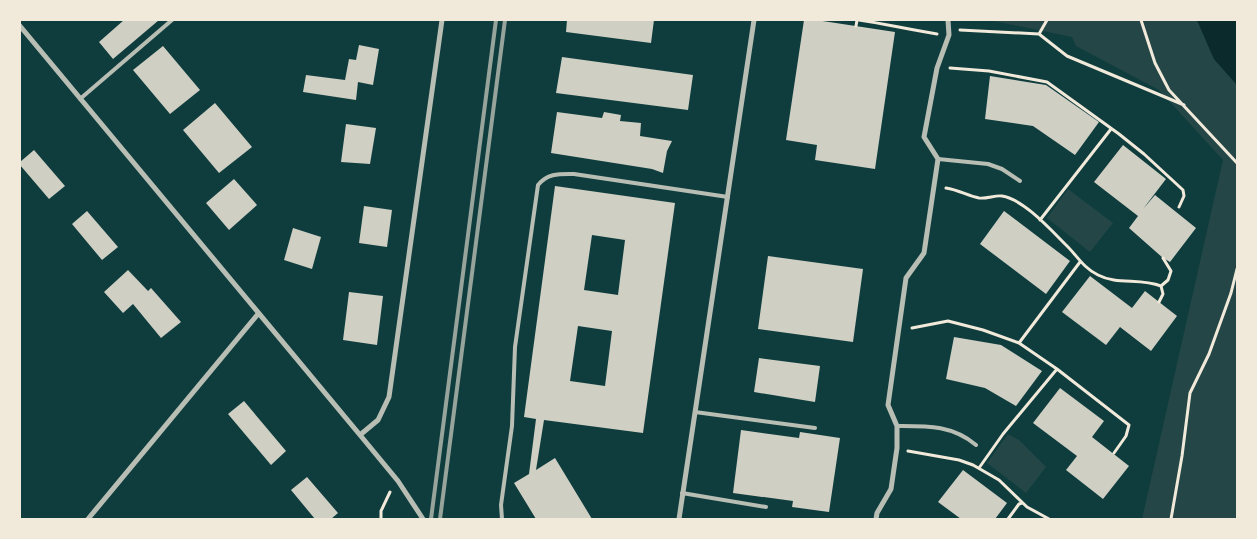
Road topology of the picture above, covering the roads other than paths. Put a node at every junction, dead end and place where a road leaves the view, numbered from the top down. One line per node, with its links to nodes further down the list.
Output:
1 (172, 20): 6 (lane)
2 (442, 20): 14 (street)
3 (754, 20): 9 (street)
4 (948, 20): 7 (street)
5 (20, 26): 6 (street)
6 (80, 99): 10 (street)
7 (938, 159): 8 (lane); 12 (street)
8 (1020, 181)
9 (728, 197): 11 (street); 20 (lane)
10 (258, 314): 14 (street); 18 (street)
11 (695, 412): 13 (lane); 16 (street)
12 (898, 426): 15 (lane); 22 (street)
13 (815, 428)
14 (360, 435): 19 (street)
15 (976, 445)
16 (682, 493): 17 (lane); 21 (street)
17 (766, 507)
18 (88, 519)
19 (423, 519)
20 (502, 519)
21 (679, 519)
22 (876, 519)

